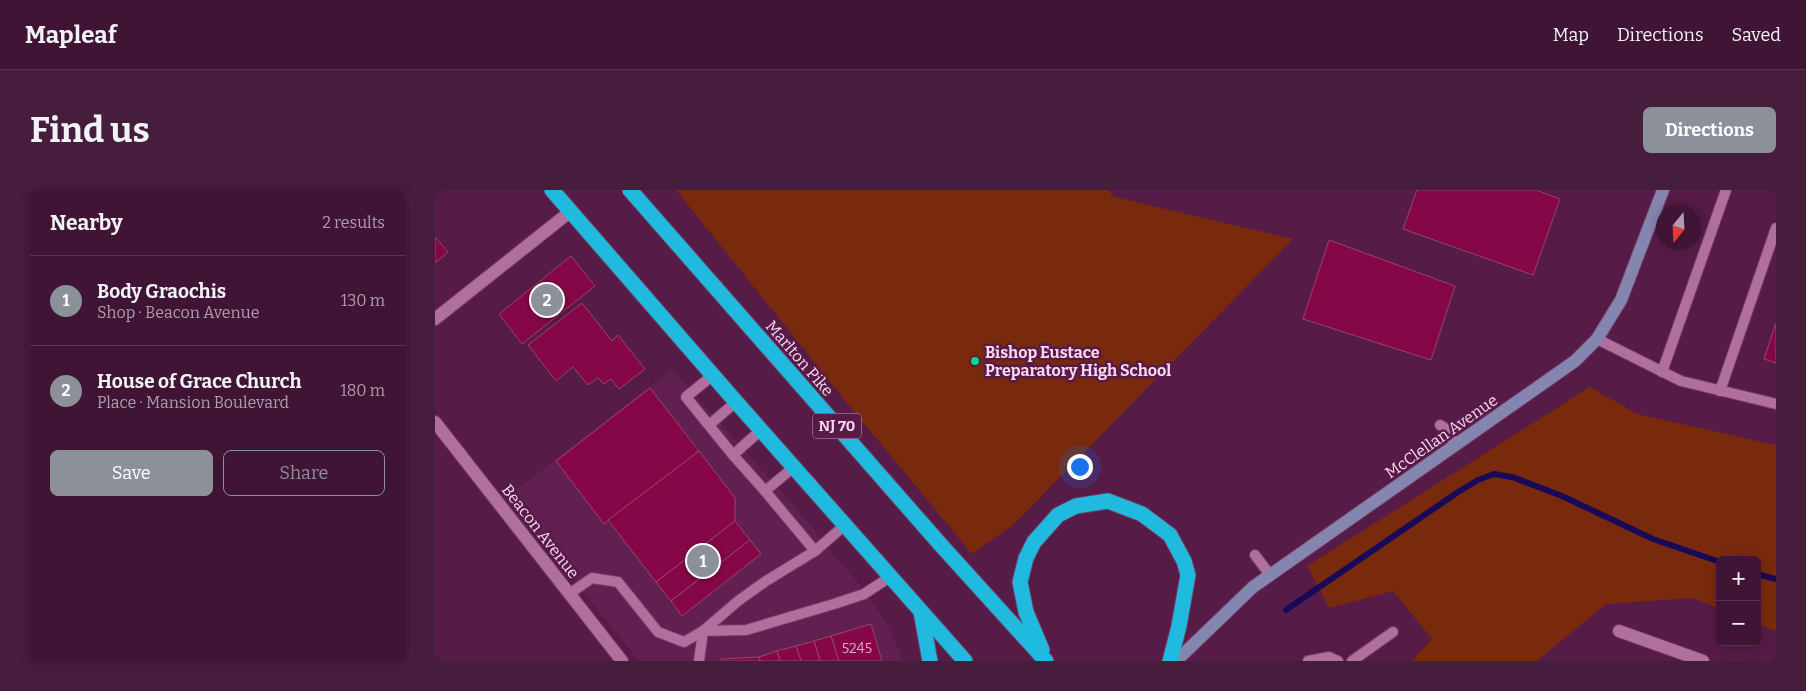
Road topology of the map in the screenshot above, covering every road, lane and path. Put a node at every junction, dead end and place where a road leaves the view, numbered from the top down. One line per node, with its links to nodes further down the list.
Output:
1 (552, 190): 5 (highway)
2 (629, 190): 36 (highway, Marlton Pike / NJ 70)
3 (1663, 190): 8 (street, McClellan Avenue)
4 (1726, 190): 9 (lane)
5 (571, 211): 7 (street); 10 (highway)
6 (1776, 228): 11 (lane)
7 (435, 319)
8 (1597, 339): 9 (lane); 18 (street, McClellan Avenue)
9 (1663, 372): 11 (lane)
10 (713, 375): 12 (highway); 15 (lane)
11 (1719, 391): 13 (lane)
12 (736, 402): 15 (lane); 17 (highway)
13 (1776, 404)
14 (435, 422): 27 (street, Beacon Avenue)
15 (709, 425): 19 (lane)
16 (1440, 425): 18 (lane)
17 (761, 430): 19 (lane); 20 (highway)
18 (1456, 445): 25 (street, McClellan Avenue)
19 (733, 455): 21 (lane)
20 (794, 467): 21 (lane); 22 (highway)
21 (765, 492): 23 (lane)
22 (845, 525): 23 (lane); 26 (highway)
23 (815, 551): 29 (lane)
24 (1255, 556): 25 (lane)
25 (1270, 575): 38 (street, McClellan Avenue)
26 (890, 577): 28 (highway); 29 (lane)
27 (569, 594): 29 (lane); 32 (street, Beacon Avenue)
28 (921, 612): 34 (highway); 35 (highway)
29 (703, 631): 33 (lane)
30 (1619, 631): 42 (street)
31 (1393, 632): 41 (lane)
32 (621, 661)
33 (699, 661)
34 (929, 661)
35 (965, 661)
36 (1046, 661): 37 (highway)
37 (1169, 661)
38 (1176, 661)
39 (1308, 661): 40 (lane)
40 (1338, 661)
41 (1353, 661)
42 (1703, 661)

